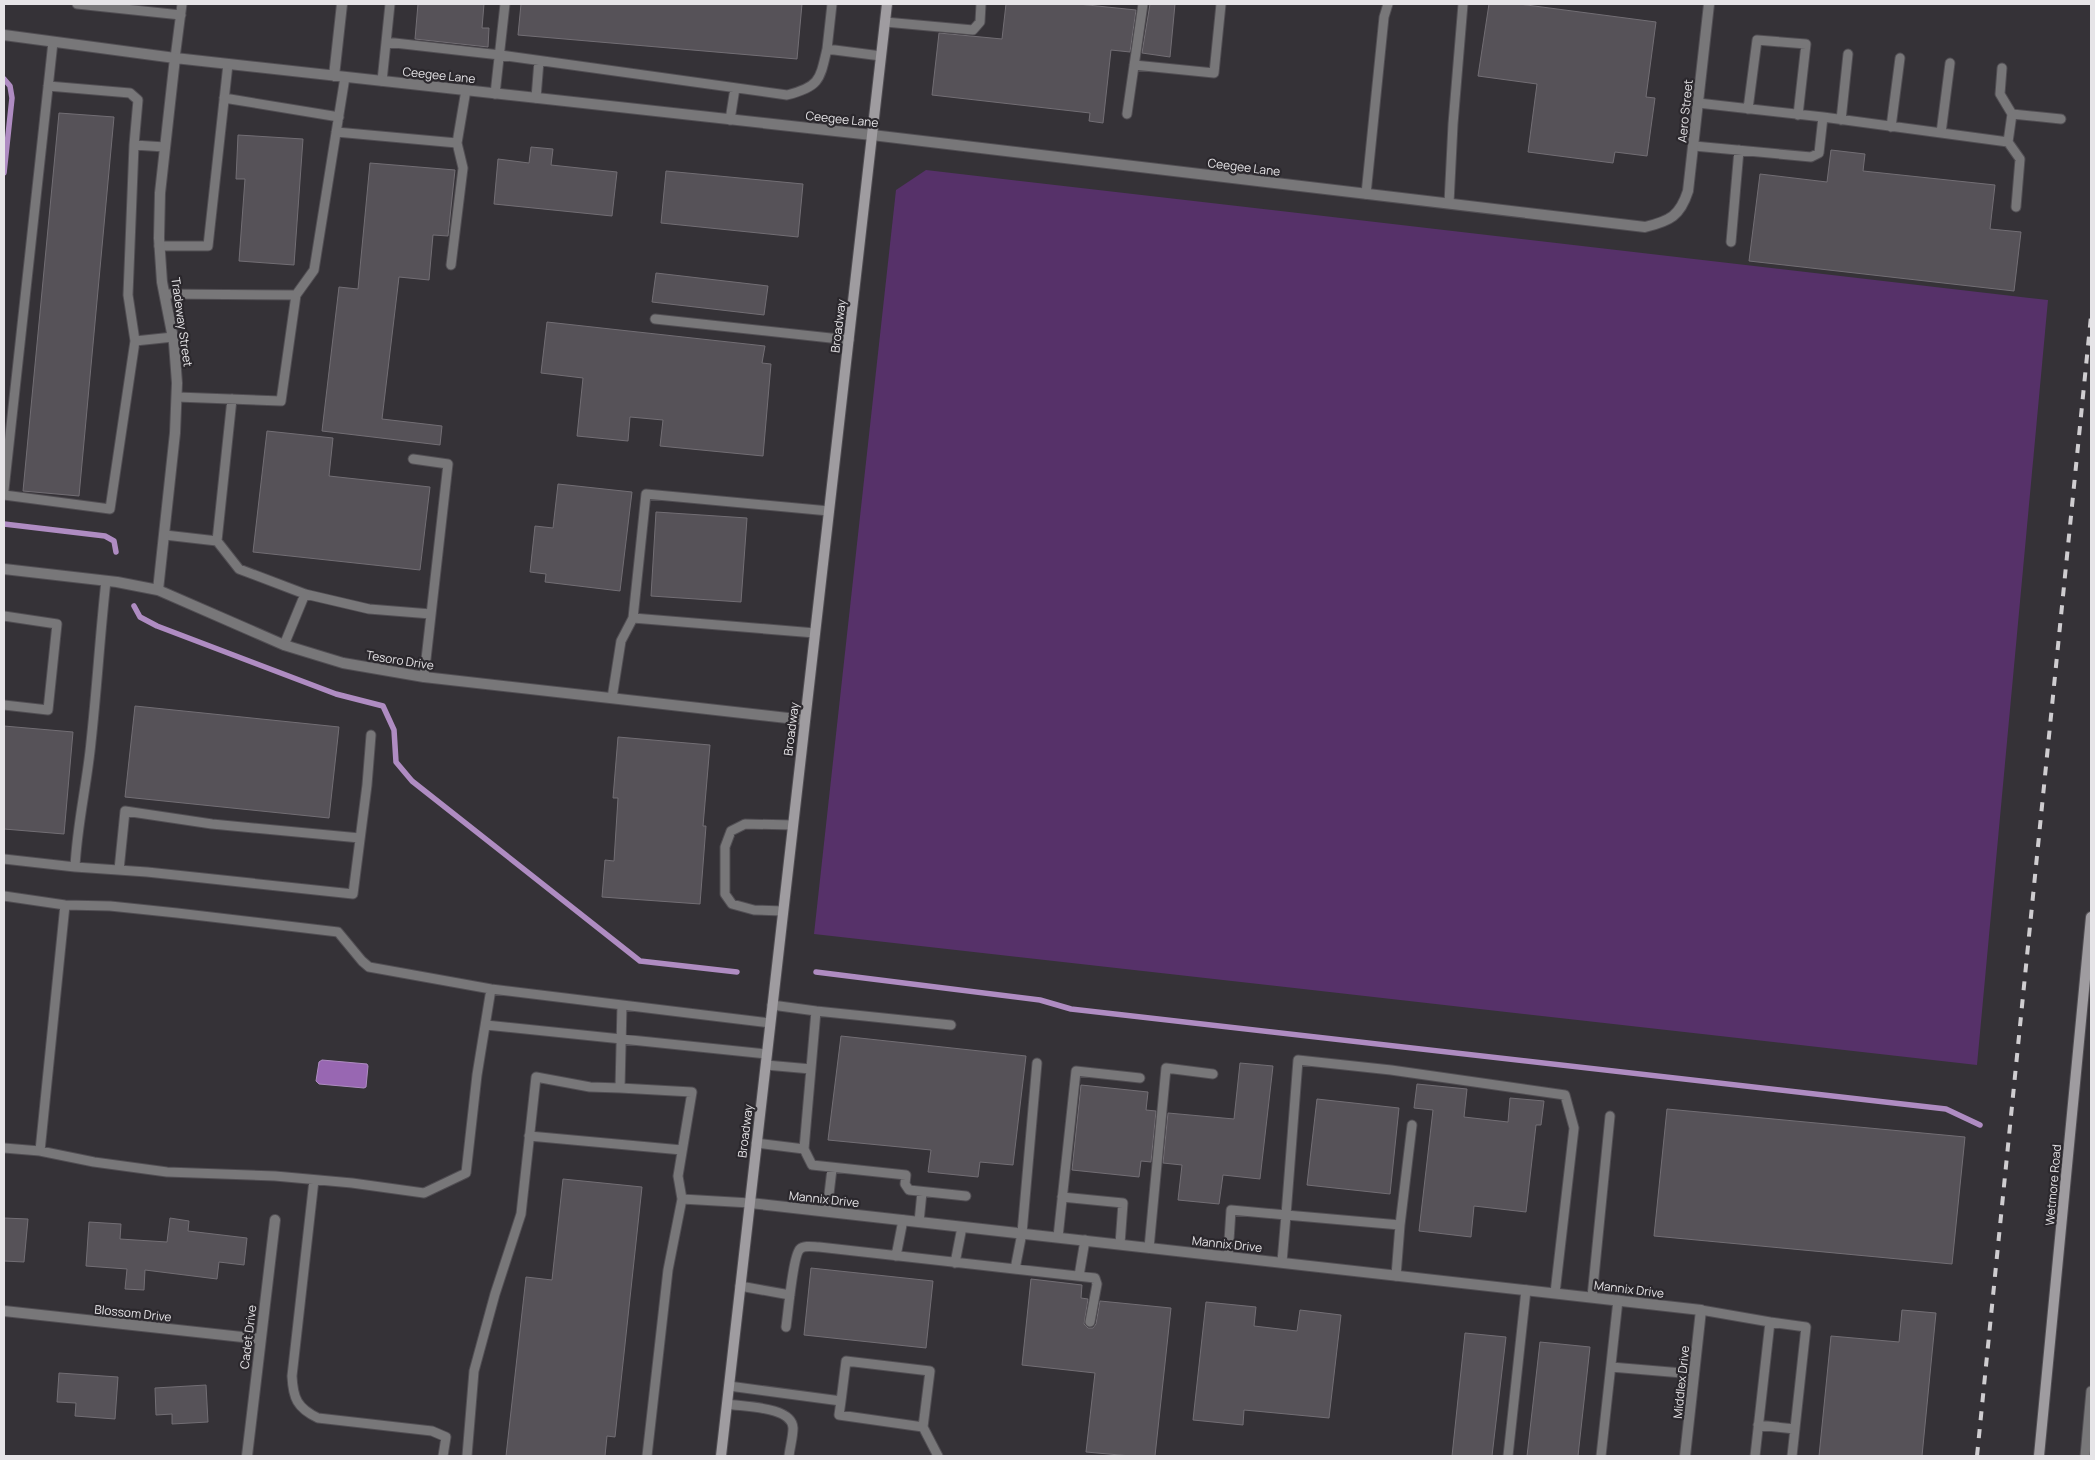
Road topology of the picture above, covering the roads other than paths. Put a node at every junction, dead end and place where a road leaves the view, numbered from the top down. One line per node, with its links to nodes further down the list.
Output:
1 (77, 4): 14 (lane)
2 (182, 4): 14 (lane)
3 (342, 4): 30 (street)
4 (390, 4): 18 (lane)
5 (505, 4): 21 (lane)
6 (832, 4): 19 (lane)
7 (887, 4): 15 (main road, Broadway)
8 (981, 4): 15 (lane)
9 (1143, 4): 28 (lane)
10 (1221, 4): 28 (lane)
11 (1388, 4): 59 (lane)
12 (1463, 4): 60 (lane)
13 (1709, 4): 39 (street, Aero Street)
14 (181, 15): 23 (lane)
15 (885, 22): 22 (main road, Broadway)
16 (4, 35): 17 (street, Ceegee Lane)
17 (53, 42): 23 (street, Ceegee Lane); 33 (lane)
18 (386, 42): 21 (lane); 32 (lane)
19 (827, 49): 22 (lane); 34 (lane)
20 (1848, 54): 48 (lane)
21 (500, 55): 25 (lane); 36 (lane)
22 (881, 56): 52 (main road, Broadway)
23 (175, 58): 27 (street, Ceegee Lane); 57 (street, Tradeway Street)
24 (1900, 58): 49 (lane)
25 (539, 61): 34 (lane); 38 (lane)
26 (1950, 63): 51 (lane)
27 (228, 64): 30 (street, Ceegee Lane); 37 (lane)
28 (1134, 64): 41 (lane)
29 (2002, 68): 42 (lane)
30 (334, 76): 31 (street, Ceegee Lane)
31 (345, 77): 32 (street, Ceegee Lane); 44 (lane)
32 (382, 81): 35 (street, Ceegee Lane)
33 (48, 86): 55 (lane); 75 (lane)
34 (735, 88): 47 (lane)
35 (466, 90): 36 (street, Ceegee Lane); 54 (lane)
36 (495, 94): 38 (street, Ceegee Lane)
37 (224, 98): 44 (lane); 64 (lane)
38 (536, 98): 47 (street, Ceegee Lane)
39 (1698, 104): 40 (lane); 56 (street, Aero Street)
40 (1748, 109): 43 (lane); 43 (lane)
41 (1127, 114)
42 (2012, 114): 46 (lane); 53 (lane)
43 (1798, 115): 45 (lane)
44 (338, 117): 50 (lane)
45 (1823, 117): 48 (lane); 58 (lane)
46 (2061, 119)
47 (730, 120): 52 (street, Ceegee Lane)
48 (1841, 120): 49 (lane)
49 (1891, 127): 51 (lane)
50 (336, 132): 54 (lane); 67 (lane)
51 (1941, 133): 53 (lane)
52 (872, 135): 59 (street, Ceegee Lane); 70 (main road, Broadway)
53 (2008, 142): 61 (lane)
54 (457, 143): 65 (lane)
55 (134, 144): 57 (lane); 71 (lane)
56 (1694, 146): 58 (lane); 62 (street, Aero Street)
57 (165, 147): 64 (street, Tradeway Street)
58 (1739, 150): 63 (lane)
59 (1366, 194): 60 (street, Ceegee Lane)
60 (1449, 203): 62 (street, Ceegee Lane)
61 (2016, 207)
62 (1674, 216)
63 (1731, 242)
64 (159, 246): 66 (street, Tradeway Street)
65 (451, 265)
66 (165, 294): 67 (lane); 69 (street, Tradeway Street)
67 (296, 295): 73 (lane)
68 (655, 318): 70 (lane)
69 (173, 337): 71 (lane); 72 (street, Tradeway Street)
70 (848, 340): 77 (main road, Broadway)
71 (135, 341): 76 (lane)
72 (177, 396): 73 (lane); 78 (street, Tradeway Street)
73 (232, 399): 79 (lane)
74 (413, 459): 84 (lane)
75 (4, 490)
76 (4, 495)
77 (829, 511): 86 (lane); 87 (main road, Broadway)
78 (165, 535): 79 (lane); 82 (street, Tradeway Street)
79 (217, 541): 83 (lane)
80 (4, 570): 81 (street, Tesoro Drive)
81 (106, 581): 82 (street, Tesoro Drive); 97 (lane)
82 (158, 590): 88 (street, Tesoro Drive)
83 (305, 594): 84 (lane); 88 (lane)
84 (431, 614): 89 (lane)
85 (4, 616): 91 (lane)
86 (633, 618): 87 (lane); 90 (lane)
87 (815, 633): 92 (main road, Broadway)
88 (284, 645): 89 (street, Tesoro Drive)
89 (424, 677): 90 (street, Tesoro Drive)
90 (612, 698): 92 (street, Tesoro Drive)
91 (4, 704)
92 (805, 720): 94 (main road, Broadway)
93 (371, 735): 95 (lane)
94 (793, 825): 101 (main road, Broadway); 101 (lane)
95 (360, 838): 98 (lane); 98 (lane)
96 (4, 859): 97 (lane)
97 (75, 867): 98 (lane)
98 (119, 870)
99 (4, 896): 100 (lane)
100 (64, 905): 103 (lane); 125 (lane)
101 (783, 911): 105 (main road, Broadway)
102 (2091, 917): 185 (main road, Wetmore Road)
103 (491, 989): 104 (lane); 108 (lane)
104 (622, 1005): 107 (lane); 110 (lane)
105 (772, 1005): 106 (lane); 107 (main road, Broadway)
106 (816, 1010): 109 (lane); 114 (lane)
107 (770, 1023): 111 (main road, Broadway)
108 (486, 1025): 110 (lane); 127 (lane)
109 (951, 1025)
110 (621, 1039): 111 (lane); 117 (lane)
111 (767, 1054): 112 (main road, Broadway)
112 (766, 1064): 114 (lane); 121 (main road, Broadway)
113 (1036, 1064): 140 (lane)
114 (810, 1069): 123 (lane)
115 (1213, 1074): 144 (lane)
116 (1140, 1078): 130 (lane)
117 (620, 1088): 120 (lane); 124 (lane)
118 (1610, 1116): 156 (lane)
119 (1412, 1125): 138 (lane)
120 (529, 1136): 124 (lane); 175 (lane)
121 (756, 1143): 123 (lane); 132 (main road, Broadway)
122 (4, 1148): 125 (lane)
123 (804, 1149): 126 (lane)
124 (682, 1150): 131 (lane)
125 (40, 1151): 127 (lane)
126 (832, 1168): 128 (lane); 133 (lane)
127 (314, 1180): 174 (lane)
128 (922, 1192): 129 (lane); 137 (lane)
129 (966, 1196)
130 (1062, 1197): 141 (lane); 143 (lane)
131 (682, 1199): 132 (lane); 176 (lane)
132 (750, 1203): 133 (street, Mannix Drive); 152 (main road, Broadway)
133 (827, 1212): 136 (street, Mannix Drive)
134 (1286, 1215): 138 (lane); 146 (lane); 148 (lane); 154 (lane)
135 (275, 1220): 163 (street, Cadet Drive)
136 (903, 1220): 137 (street, Mannix Drive); 145 (lane)
137 (919, 1222): 139 (street, Mannix Drive)
138 (1400, 1225): 151 (lane)
139 (962, 1227): 140 (street, Mannix Drive); 147 (lane)
140 (1022, 1234): 141 (street, Mannix Drive); 149 (lane)
141 (1058, 1238): 142 (street, Mannix Drive)
142 (1085, 1240): 143 (street, Mannix Drive); 150 (lane)
143 (1120, 1244): 144 (street, Mannix Drive)
144 (1148, 1248): 146 (street, Mannix Drive)
145 (896, 1256): 147 (lane); 155 (lane)
146 (1228, 1256): 148 (street, Mannix Drive)
147 (955, 1262): 149 (lane)
148 (1282, 1262): 151 (street, Mannix Drive)
149 (1015, 1269): 150 (lane)
150 (1079, 1276): 160 (lane)
151 (1396, 1276): 153 (street, Mannix Drive)
152 (740, 1286): 155 (lane); 166 (main road, Broadway)
153 (1526, 1290): 154 (street, Mannix Drive); 180 (lane)
154 (1555, 1293): 156 (street, Mannix Drive)
155 (790, 1295): 162 (lane)
156 (1592, 1297): 157 (street, Mannix Drive)
157 (1618, 1300): 158 (street, Mannix Drive); 164 (lane)
158 (1701, 1310): 161 (lane); 165 (street, Middlex Drive)
159 (4, 1311): 163 (street, Blossom Drive)
160 (1090, 1322)
161 (1770, 1322): 170 (lane); 172 (lane)
162 (786, 1327)
163 (260, 1339): 173 (street, Cadet Drive)
164 (1611, 1367): 165 (lane); 181 (lane)
165 (1694, 1374): 182 (street, Middlex Drive)
166 (728, 1386): 168 (lane); 169 (main road, Broadway)
167 (2091, 1391): 186 (lane)
168 (841, 1401): 171 (lane); 171 (lane)
169 (726, 1404): 177 (main road, Broadway); 178 (lane)
170 (1758, 1425): 172 (lane); 183 (lane)
171 (923, 1427): 179 (lane)
172 (1795, 1429): 184 (lane)
173 (247, 1456)
174 (443, 1456)
175 (467, 1456)
176 (648, 1456)
177 (720, 1456)
178 (789, 1456)
179 (938, 1456)
180 (1508, 1456)
181 (1602, 1456)
182 (1685, 1456)
183 (1755, 1456)
184 (1792, 1456)
185 (2039, 1456)
186 (2084, 1456)

